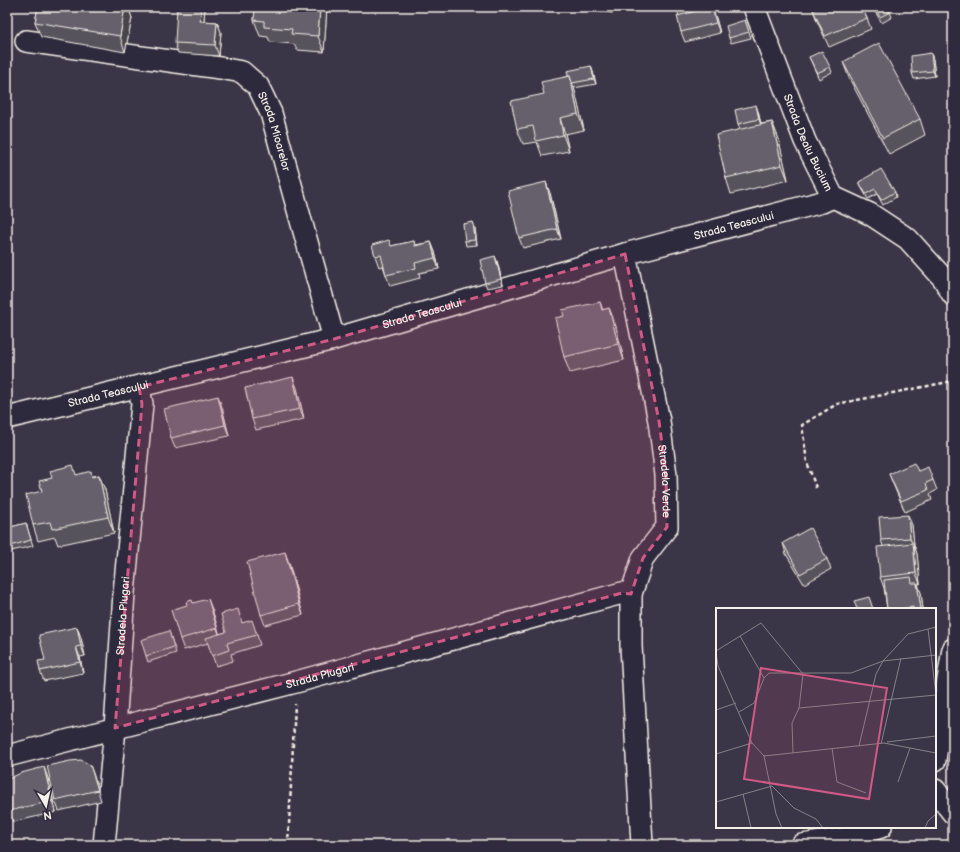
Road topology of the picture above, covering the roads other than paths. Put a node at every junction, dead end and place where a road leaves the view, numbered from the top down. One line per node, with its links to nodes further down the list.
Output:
1 (754, 7): 3 (street, Strada Dealu Bucium)
2 (26, 41): 6 (street, Strada Mioarelor)
3 (834, 197): 4 (street, Strada Teascului); 5 (street, Strada Dealu Bucium)
4 (624, 254): 6 (street, Strada Teascului); 9 (street, Stradela Verde)
5 (950, 282)
6 (334, 339): 7 (street, Strada Teascului)
7 (138, 386): 8 (street, Strada Teascului); 11 (street, Stradela Plugari)
8 (7, 418)
9 (631, 594): 11 (street, Strada Plugari); 18 (street, Stradela Verde)
10 (953, 649): 12 (street)
11 (115, 728): 13 (street, Strada Plugari); 17 (street, Stradela Plugari)
12 (936, 754)
13 (7, 756)
14 (936, 791): 15 (street)
15 (953, 813)
16 (878, 828): 19 (street)
17 (104, 845)
18 (642, 845)
19 (802, 845)

